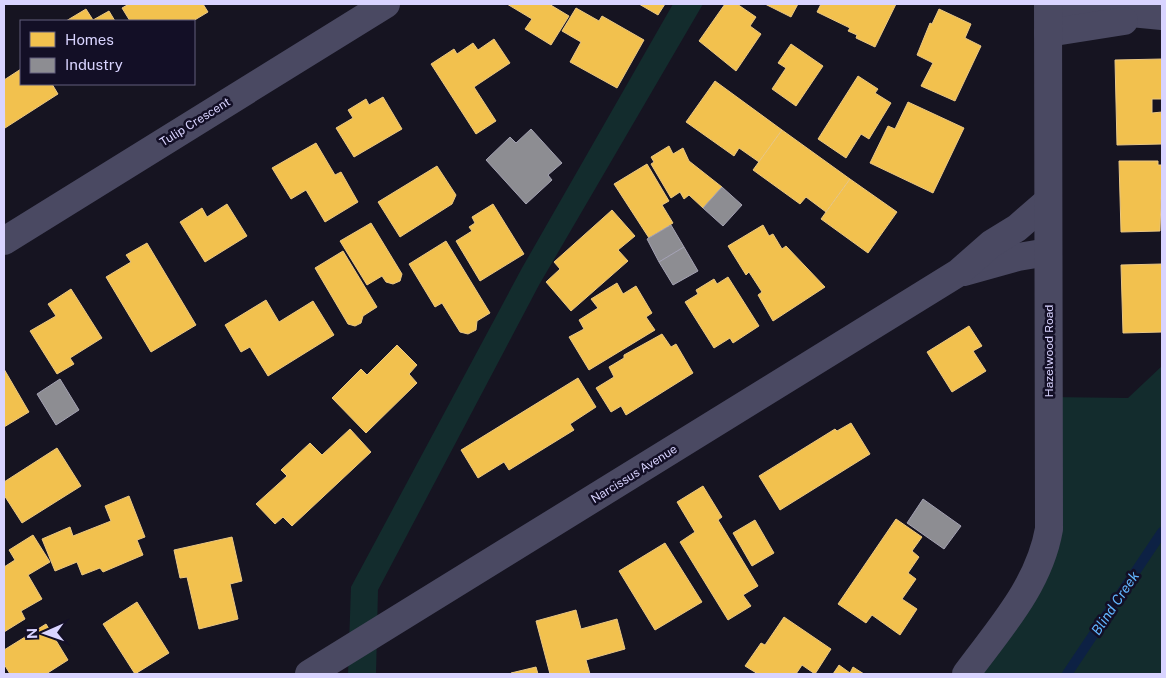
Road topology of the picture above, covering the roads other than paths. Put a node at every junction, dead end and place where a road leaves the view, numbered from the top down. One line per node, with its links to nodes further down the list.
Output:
1 (386, 4): 6 (street, Tulip Crescent)
2 (1048, 4): 3 (street); 4 (street, Hazelwood Road)
3 (1155, 16): 4 (street)
4 (1048, 33): 5 (street, Hazelwood Road)
5 (1048, 201): 7 (street, Hazelwood Road); 8 (street, Narcissus Avenue)
6 (4, 241)
7 (1048, 252): 8 (street, Narcissus Avenue); 10 (street, Hazelwood Road)
8 (958, 274): 9 (street, Narcissus Avenue)
9 (309, 674)
10 (966, 674)

